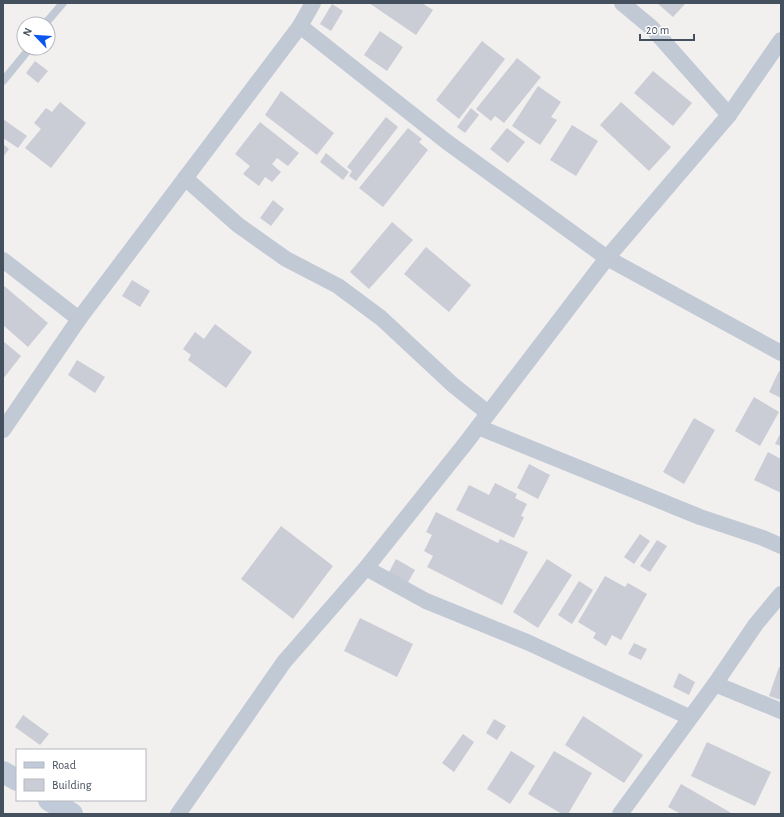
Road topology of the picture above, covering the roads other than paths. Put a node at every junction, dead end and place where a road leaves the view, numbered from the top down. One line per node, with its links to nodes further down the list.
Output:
1 (63, 3): 4 (lane)
2 (313, 3): 5 (street)
3 (622, 3): 9 (street)
4 (52, 16)
5 (300, 26): 10 (street); 11 (street)
6 (781, 40): 9 (street)
7 (23, 56): 8 (lane)
8 (3, 81)
9 (729, 115): 11 (street)
10 (185, 178): 13 (street); 15 (street)
11 (607, 258): 14 (street); 15 (street)
12 (3, 260): 13 (street)
13 (79, 318): 17 (street)
14 (781, 353)
15 (488, 413): 16 (street)
16 (478, 427): 18 (street); 19 (street)
17 (3, 430)
18 (781, 546)
19 (366, 568): 23 (street); 28 (street)
20 (781, 594): 21 (street)
21 (715, 684): 22 (street); 23 (street)
22 (781, 711)
23 (690, 717): 29 (street)
24 (3, 772): 25 (street)
25 (16, 779)
26 (51, 801): 27 (street)
27 (72, 814)
28 (178, 814)
29 (620, 814)

